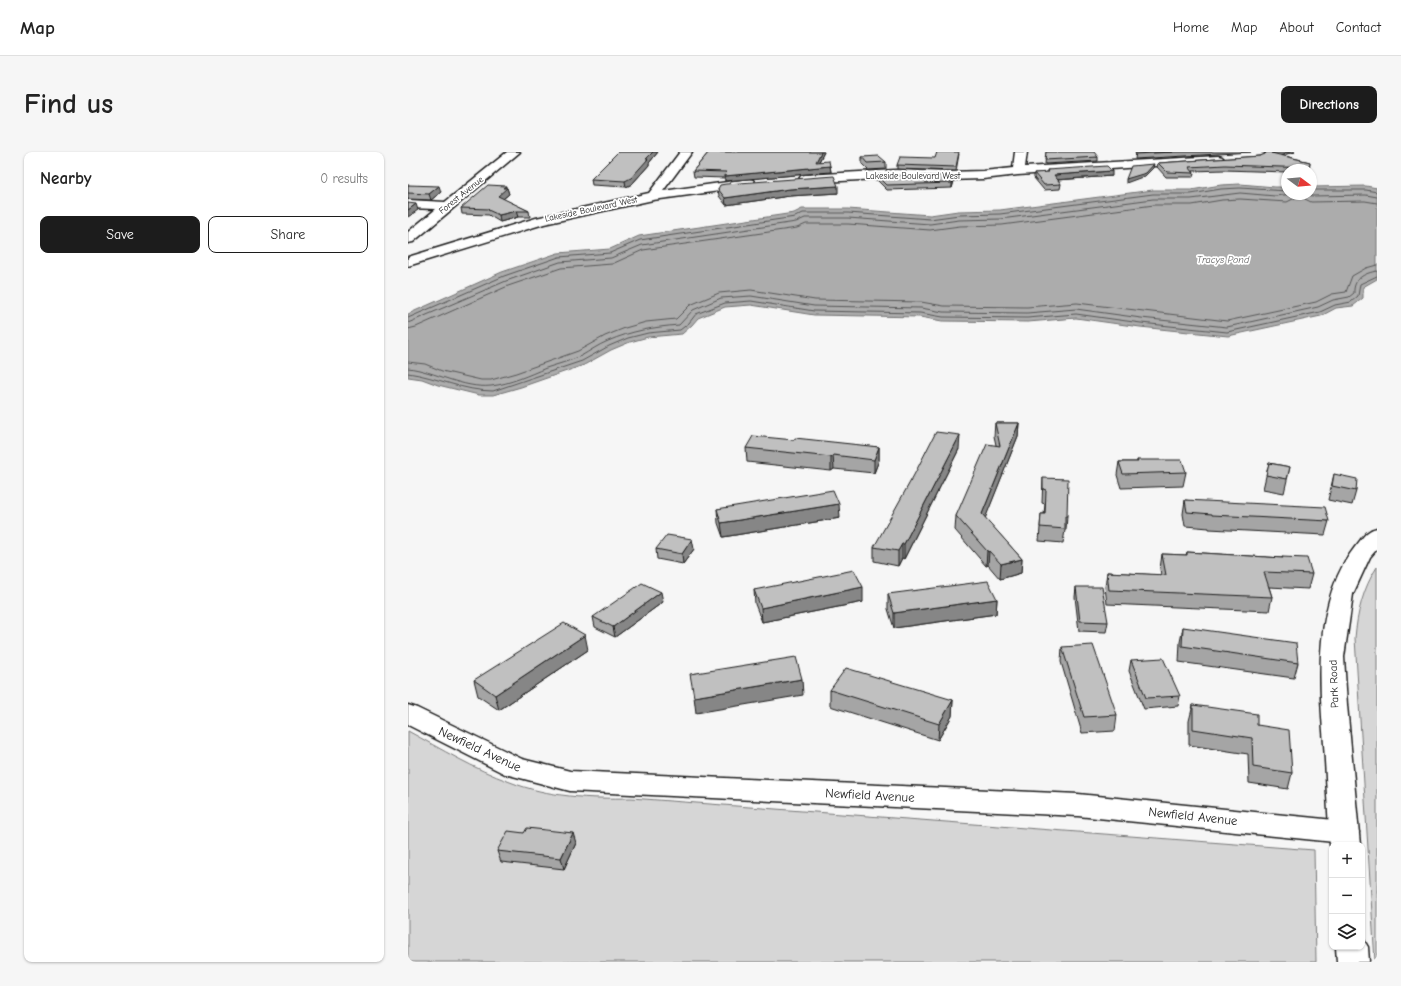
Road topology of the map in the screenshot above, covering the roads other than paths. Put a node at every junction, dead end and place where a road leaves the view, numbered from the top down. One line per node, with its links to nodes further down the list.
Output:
1 (514, 152): 12 (street, Forest Avenue)
2 (686, 152): 10 (street)
3 (1021, 152): 6 (street)
4 (1228, 158): 6 (street, Lakeside Boulevard West)
5 (844, 163): 7 (street)
6 (1018, 171): 7 (street, Lakeside Boulevard West)
7 (846, 176): 8 (street, Lakeside Boulevard West)
8 (794, 180)
9 (764, 182): 10 (street, Lakeside Boulevard West)
10 (653, 196): 14 (street, Lakeside Boulevard West)
11 (408, 204): 12 (street)
12 (447, 206): 13 (street, Forest Avenue)
13 (408, 239)
14 (408, 262)
15 (1377, 534): 17 (street, Park Road)
16 (408, 714): 17 (street, Newfield Avenue)
17 (1345, 838)
18 (1352, 950): 19 (street)
19 (1353, 962)

